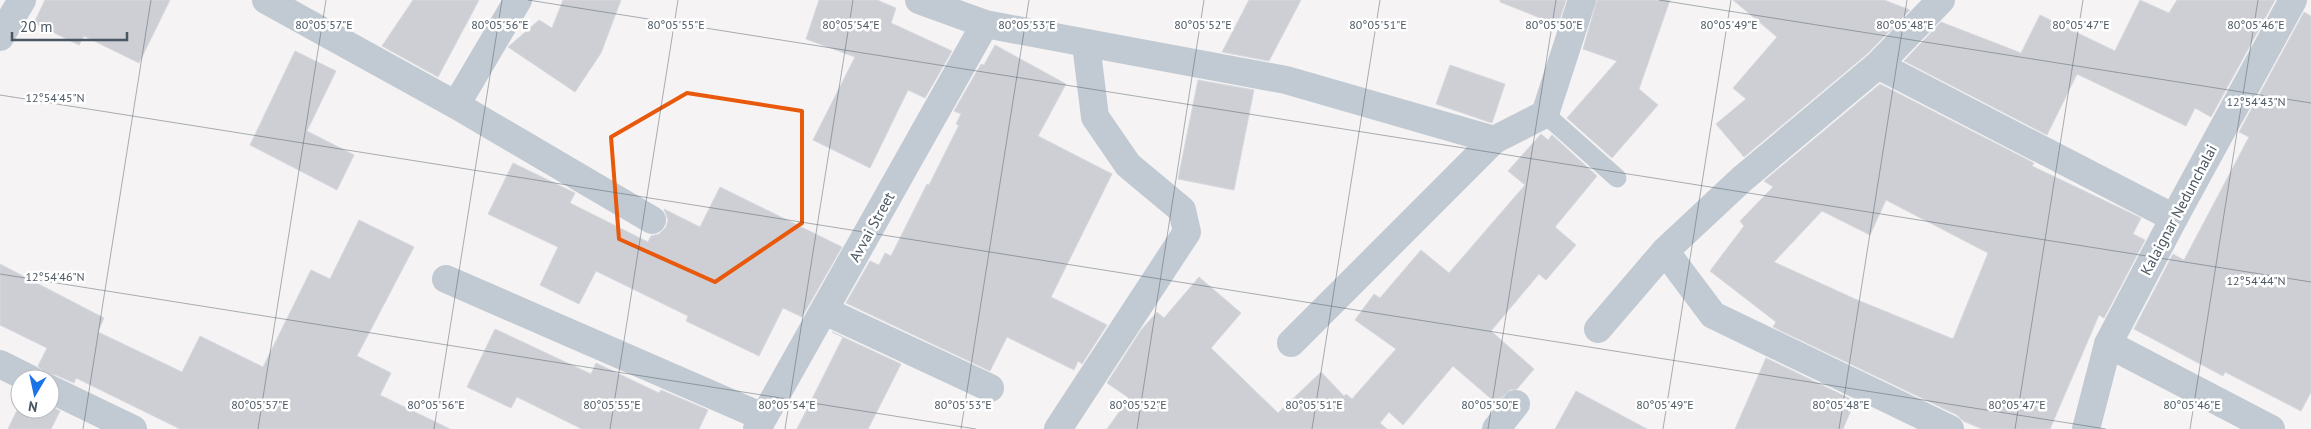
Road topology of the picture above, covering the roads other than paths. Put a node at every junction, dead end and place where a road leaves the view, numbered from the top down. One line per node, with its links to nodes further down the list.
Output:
1 (22, 0): 9 (street)
2 (266, 0): 12 (street)
3 (518, 0): 12 (street)
4 (919, 0): 8 (street)
5 (1582, 0): 13 (street)
6 (1940, 0): 11 (street)
7 (2293, 0): 16 (street, Kalaignar Nedunchalai)
8 (985, 24): 10 (street); 20 (street, Avvai Street)
9 (0, 37)
10 (1086, 44): 14 (street); 30 (street)
11 (1878, 65): 16 (street); 18 (street)
12 (456, 105): 17 (street)
13 (1545, 114): 14 (street); 15 (lane)
14 (1494, 140): 22 (street)
15 (1617, 178)
16 (2174, 218): 23 (street, Kalaignar Nedunchalai)
17 (652, 220)
18 (1665, 251): 21 (street); 32 (street)
19 (446, 279): 28 (street)
20 (825, 311): 24 (street); 28 (street, Avvai Street)
21 (1598, 328)
22 (1291, 343)
23 (2108, 344): 33 (street, Kalaignar Nedunchalai); 34 (street)
24 (990, 388)
25 (60, 397): 27 (street)
26 (1516, 404): 31 (street)
27 (91, 420): 29 (street)
28 (760, 423)
29 (133, 429)
30 (1058, 429)
31 (1496, 429)
32 (1950, 429)
33 (2086, 429)
34 (2272, 429)

